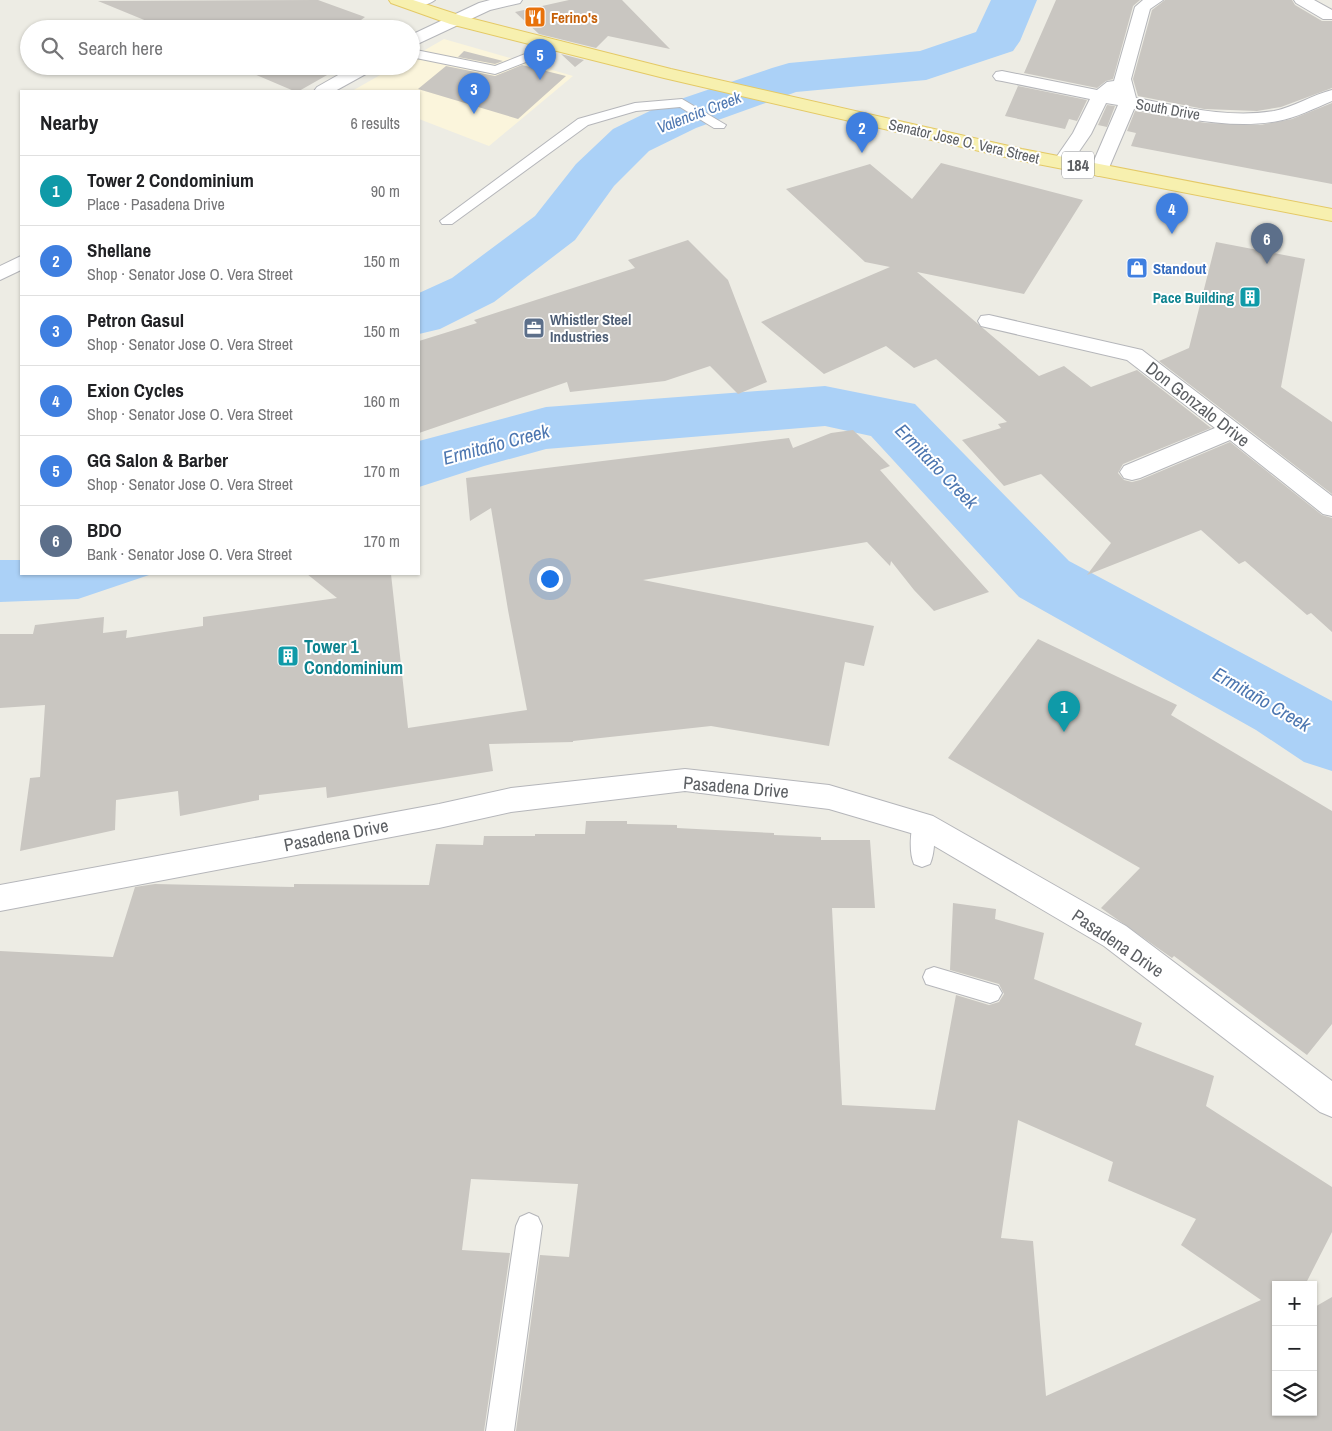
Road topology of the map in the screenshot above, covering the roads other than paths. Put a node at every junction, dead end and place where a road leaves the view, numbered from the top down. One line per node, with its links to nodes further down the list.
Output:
1 (429, 0): 5 (lane)
2 (514, 0): 7 (street)
3 (1155, 0): 13 (street)
4 (1302, 0): 6 (street)
5 (404, 2): 7 (main road, Senator Jose O. Vera Street / 184)
6 (1329, 16)
7 (456, 20): 8 (street); 9 (main road, Senator Jose O. Vera Street / 184)
8 (420, 38)
9 (558, 45): 10 (lane); 19 (main road, Senator Jose O. Vera Street / 184)
10 (420, 56)
11 (351, 75): 14 (street)
12 (1002, 76): 16 (street, South Drive)
13 (1122, 79): 16 (street); 17 (street)
14 (325, 90)
15 (1332, 95): 17 (street, South Drive)
16 (1100, 96): 17 (street, South Drive); 19 (street)
17 (1128, 102): 20 (street)
18 (719, 125): 22 (lane)
19 (1062, 162): 20 (main road, Senator Jose O. Vera Street / 184)
20 (1099, 170): 21 (main road, Senator Jose O. Vera Street / 184)
21 (1332, 215)
22 (447, 221)
23 (20, 263): 24 (street)
24 (0, 274)
25 (989, 321): 26 (street, Don Gonzalo Drive)
26 (1232, 430): 27 (street); 28 (street, Don Gonzalo Drive)
27 (1132, 472)
28 (1332, 508)
29 (923, 826): 30 (lane); 31 (street, Pasadena Drive); 34 (street, Pasadena Drive)
30 (922, 858)
31 (0, 898)
32 (934, 977): 33 (lane)
33 (990, 993)
34 (1332, 1101)
35 (530, 1226): 36 (lane)
36 (500, 1431)

